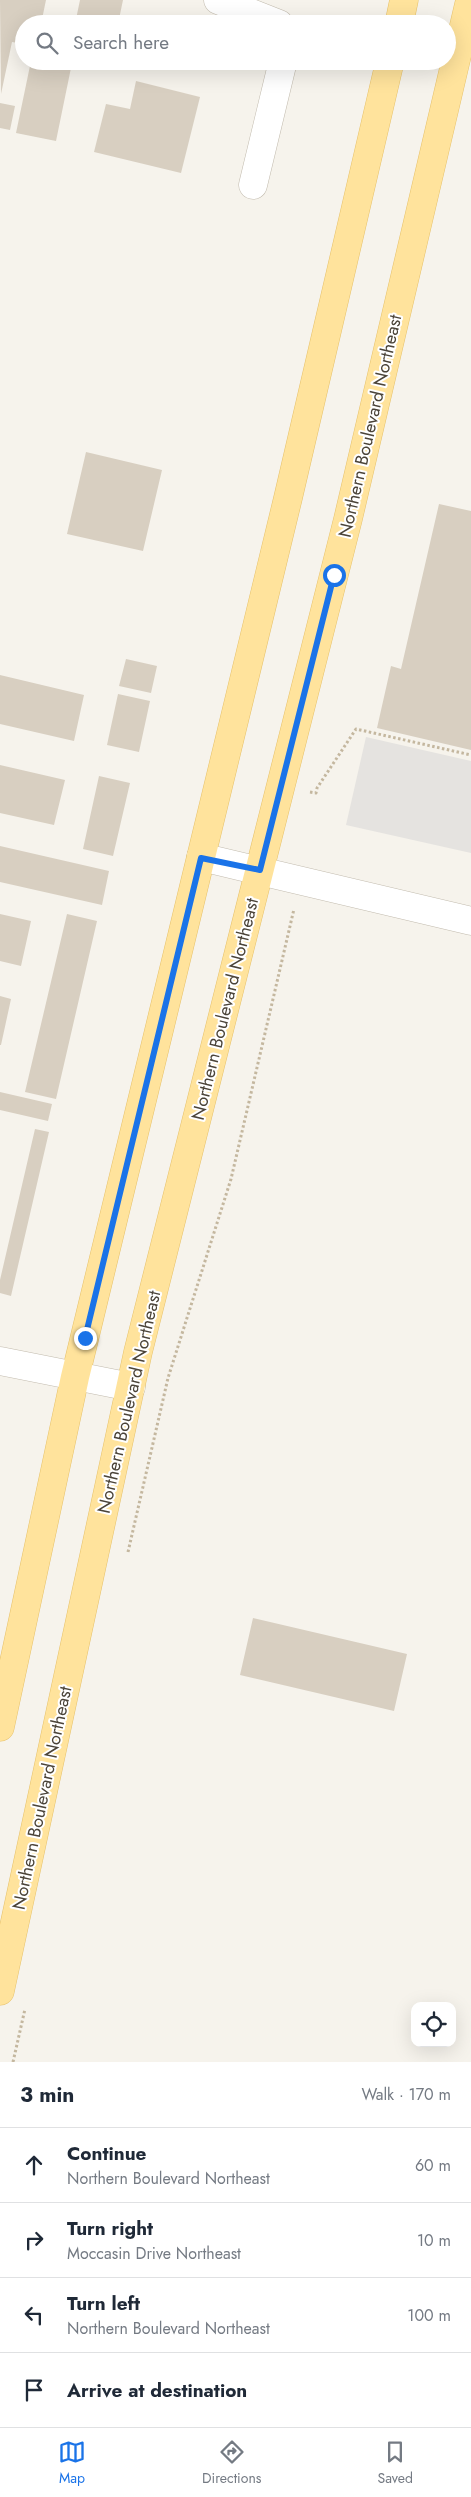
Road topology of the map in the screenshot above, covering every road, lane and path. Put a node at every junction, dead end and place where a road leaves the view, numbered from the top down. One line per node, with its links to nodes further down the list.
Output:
1 (218, 0): 4 (street)
2 (404, 0): 5 (main road)
3 (470, 0): 6 (main road, Northern Boulevard Northeast)
4 (256, 15)
5 (401, 15)
6 (460, 33): 7 (main road, Northern Boulevard Northeast)
7 (456, 50)
8 (282, 70): 11 (street)
9 (388, 70): 14 (main road)
10 (451, 70): 15 (main road, Northern Boulevard Northeast)
11 (253, 185)
12 (471, 755): 13 (path)
13 (304, 790)
14 (201, 858): 15 (street); 19 (main road)
15 (260, 870): 16 (street); 20 (main road, Northern Boulevard Northeast)
16 (300, 881): 17 (street); 21 (path)
17 (471, 921)
18 (0, 1361): 19 (street)
19 (75, 1377): 20 (street); 22 (main road)
20 (131, 1387): 23 (main road, Northern Boulevard Northeast)
21 (128, 1553)
22 (0, 1727)
23 (0, 1991)
24 (27, 1999): 25 (path)
25 (13, 2062)

